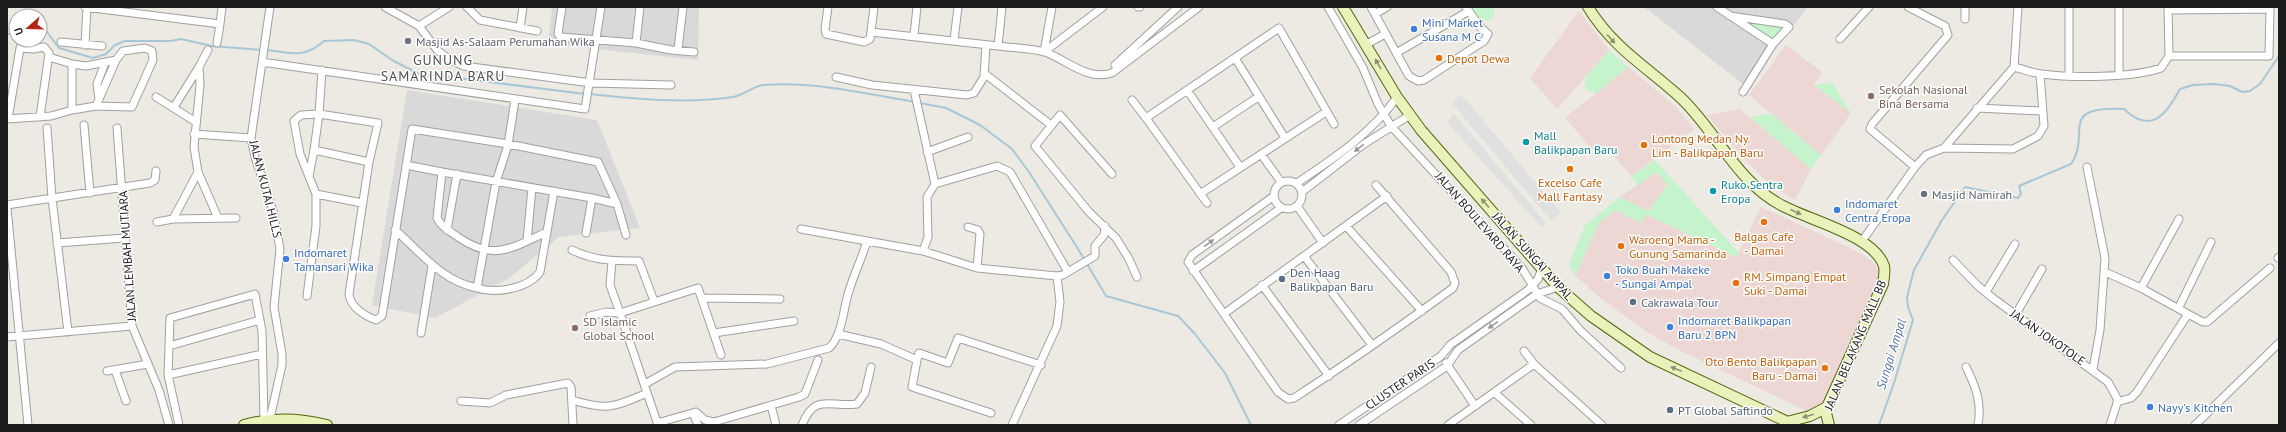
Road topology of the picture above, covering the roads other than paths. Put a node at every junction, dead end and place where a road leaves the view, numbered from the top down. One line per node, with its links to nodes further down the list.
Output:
1 (86, 7): 41 (street); 56 (street)
2 (222, 7): 41 (street)
3 (270, 7): 68 (street, JALAN KUTAI HILLS)
4 (385, 7): 42 (street)
5 (449, 7): 42 (street)
6 (467, 7): 39 (street)
7 (477, 7): 39 (street)
8 (523, 7): 43 (street)
9 (562, 7): 49 (street)
10 (601, 7): 49 (street)
11 (640, 7): 53 (street)
12 (683, 7): 61 (street)
13 (828, 7): 45 (street)
14 (874, 7): 45 (street)
15 (917, 7): 47 (street)
16 (958, 7): 50 (street)
17 (1002, 7): 59 (street)
18 (1052, 7): 63 (street)
19 (1103, 7): 63 (street)
20 (1178, 7): 77 (street)
21 (1199, 7): 77 (street)
22 (1328, 7): 99 (street, JALAN BOULEVARD RAYA)
23 (1343, 7): 54 (main road, JALAN SUNGAI AMPAL)
24 (1387, 7): 37 (street)
25 (1588, 7): 172 (main road, JALAN BELAKANG MALL BB, one-way to 172)
26 (1717, 7): 38 (street)
27 (1869, 7): 48 (street)
28 (1908, 7): 124 (street)
29 (1965, 7): 40 (street)
30 (2018, 7): 73 (street)
31 (2069, 7): 78 (street)
32 (2119, 7): 79 (street)
33 (2217, 8): 34 (street); 36 (street)
34 (2270, 8): 65 (street)
35 (1467, 9): 64 (street); 64 (street)
36 (2169, 9): 65 (street)
37 (1373, 10): 46 (street)
38 (1730, 16): 55 (street); 55 (street)
39 (476, 17): 43 (street)
40 (1965, 18)
41 (220, 24): 52 (street)
42 (419, 26): 81 (street)
43 (520, 28): 44 (street)
44 (536, 31)
45 (871, 32): 47 (street)
46 (1385, 34): 54 (street); 64 (street)
47 (914, 35): 50 (street)
48 (1840, 39)
49 (596, 40): 53 (street); 81 (street)
50 (954, 40): 57 (street)
51 (61, 42): 56 (street)
52 (217, 43)
53 (636, 43): 61 (street)
54 (1367, 44): 88 (main road, JALAN SUNGAI AMPAL, one-way to 54)
55 (1773, 44): 85 (street)
56 (85, 45): 58 (street)
57 (986, 45): 59 (street); 75 (street)
58 (102, 46)
59 (998, 46): 63 (street)
60 (208, 50): 72 (street)
61 (678, 50): 62 (street)
62 (694, 52)
63 (1044, 52): 77 (street)
64 (1396, 53)
65 (2169, 56): 79 (street)
66 (49, 57): 71 (street); 101 (street); 102 (street)
67 (1235, 58): 83 (street); 87 (street); 96 (street)
68 (262, 59): 74 (street); 114 (street, JALAN KUTAI HILLS)
69 (116, 60): 70 (street); 89 (street); 92 (street)
70 (104, 63): 71 (street); 89 (street)
71 (72, 64): 95 (street)
72 (198, 67): 93 (street); 104 (street)
73 (2014, 67): 76 (street); 94 (street)
74 (322, 70): 90 (street); 98 (street)
75 (984, 73): 84 (street); 107 (street)
76 (2040, 74): 78 (street); 97 (street)
77 (1105, 75)
78 (2069, 75): 79 (street)
79 (2119, 75)
80 (836, 77): 84 (street)
81 (590, 84): 82 (street); 90 (street)
82 (671, 85)
83 (1187, 90): 103 (street); 109 (street)
84 (914, 91): 119 (street)
85 (1743, 92)
86 (156, 97): 93 (street)
87 (1258, 97): 109 (street); 115 (street)
88 (1397, 97): 99 (street); 100 (main road, JALAN SUNGAI AMPAL)
89 (99, 99): 92 (street)
90 (516, 100): 116 (street)
91 (1132, 100): 103 (street)
92 (96, 106): 95 (street)
93 (174, 108): 104 (street)
94 (1977, 108): 97 (street); 117 (street)
95 (72, 110): 101 (street)
96 (1326, 112): 105 (street); 115 (street)
97 (2041, 112): 117 (street)
98 (319, 114): 118 (street); 121 (street); 131 (street)
99 (1384, 115): 108 (street, JALAN BOULEVARD RAYA); 134 (street)
100 (1410, 115): 108 (street); 186 (main road, JALAN SUNGAI AMPAL, one-way to 100)
101 (40, 117): 102 (street)
102 (7, 118)
103 (1146, 118): 143 (street)
104 (196, 122): 112 (street)
105 (1334, 124)
106 (84, 125): 141 (street)
107 (1051, 125): 130 (street); 160 (street)
108 (1391, 126): 140 (street, one-way to 140); 196 (street, JALAN BOULEVARD RAYA)
109 (1213, 127): 123 (street)
110 (47, 128): 146 (street)
111 (117, 128): 137 (street, JALAN LEMBAH MUTIARA)
112 (194, 134): 114 (street); 127 (street)
113 (968, 137): 119 (street)
114 (251, 138): 256 (street, JALAN KUTAI HILLS)
115 (1285, 138): 120 (street)
116 (508, 144): 122 (street); 132 (street); 151 (street)
117 (1944, 148): 124 (street)
118 (314, 150): 121 (street); 131 (street)
119 (928, 152): 135 (street)
120 (1261, 154): 123 (street); 133 (street)
121 (369, 162): 148 (street)
122 (406, 165): 128 (street); 164 (street)
123 (1240, 167): 143 (street)
124 (1915, 167): 172 (street)
125 (2086, 167): 190 (street)
126 (156, 171): 137 (street)
127 (198, 172): 155 (street); 157 (street)
128 (442, 172): 129 (street); 165 (street)
129 (457, 174): 132 (street); 165 (street)
130 (1112, 174)
131 (309, 176): 142 (street)
132 (496, 182): 138 (street); 177 (street)
133 (1281, 182): 134 (street); 144 (street)
134 (1297, 183): 140 (street)
135 (935, 184): 179 (street); 189 (street)
136 (1376, 185): 145 (street)
137 (122, 188): 141 (street); 169 (street, JALAN LEMBAH MUTIARA)
138 (532, 188): 139 (street); 170 (street)
139 (554, 191): 147 (street); 166 (street)
140 (1302, 192): 152 (street)
141 (90, 193): 146 (street)
142 (316, 194): 148 (street); 200 (street)
143 (1200, 194): 149 (street)
144 (1274, 196): 154 (street); 185 (street, one-way to 144)
145 (1387, 196): 162 (street); 207 (street)
146 (52, 198): 150 (street); 174 (street)
147 (592, 198): 151 (street); 167 (street)
148 (362, 203): 164 (street)
149 (1206, 203)
150 (7, 204)
151 (617, 204): 168 (street)
152 (1297, 206): 154 (street); 175 (street)
153 (7, 208): 220 (street)
154 (1282, 208): 185 (street)
155 (218, 218): 156 (street); 157 (street)
156 (236, 218)
157 (173, 219): 159 (street)
158 (2179, 219): 197 (street)
159 (157, 222)
160 (1105, 226): 189 (street); 192 (street)
161 (968, 227): 184 (street)
162 (1347, 227): 175 (street); 207 (street)
163 (801, 229): 171 (street)
164 (395, 230): 183 (street)
165 (447, 230): 177 (street)
166 (547, 232): 170 (street); 195 (street)
167 (586, 233)
168 (626, 235)
169 (124, 238): 174 (street); 215 (street, JALAN LEMBAH MUTIARA)
170 (527, 241): 177 (street)
171 (867, 241): 179 (street); 219 (street)
172 (1862, 241): 252 (main road, JALAN BELAKANG MALL BB)
173 (2211, 242): 205 (street)
174 (57, 243): 216 (street)
175 (1323, 243): 180 (street)
176 (2015, 244): 198 (street)
177 (484, 250): 195 (street)
178 (572, 250): 182 (street)
179 (923, 251): 184 (street)
180 (1304, 256): 193 (street); 223 (street)
181 (1953, 260): 198 (street, JALAN JOKOTOLE)
182 (612, 261): 203 (street); 209 (street)
183 (432, 266): 195 (street); 217 (street)
184 (977, 268): 191 (street)
185 (1196, 268): 208 (street)
186 (1542, 268): 194 (main road, JALAN SUNGAI AMPAL); 196 (street)
187 (2270, 268): 211 (street)
188 (2042, 269): 210 (street)
189 (1068, 272): 191 (street)
190 (2105, 272): 197 (street); 238 (street)
191 (1057, 276): 233 (street)
192 (1136, 277)
193 (1262, 285): 208 (street); 242 (street)
194 (1558, 287): 199 (street, CLUSTER PARIS); 258 (main road, JALAN SUNGAI AMPAL, one-way to 194)
195 (477, 288)
196 (1530, 288): 199 (street, JALAN BOULEVARD RAYA); 204 (street, CLUSTER PARIS)
197 (2141, 288): 205 (street)
198 (1986, 292): 210 (street, JALAN JOKOTOLE)
199 (1536, 294): 206 (street, CLUSTER PARIS); 237 (street, JALAN BOULEVARD RAYA)
200 (307, 296)
201 (702, 298): 202 (street); 203 (street); 218 (street)
202 (780, 299)
203 (654, 301): 209 (street)
204 (1508, 304): 206 (street); 228 (street, CLUSTER PARIS)
205 (2179, 307): 211 (street)
206 (1514, 310): 234 (street, CLUSTER PARIS, one-way to 234)
207 (1422, 311): 223 (street)
208 (1225, 313): 242 (street)
209 (620, 314): 212 (street); 243 (street)
210 (2016, 314): 238 (street, JALAN JOKOTOLE)
211 (2188, 314): 249 (street)
212 (590, 316)
213 (260, 320): 224 (street); 224 (street); 226 (street)
214 (794, 321): 218 (street)
215 (132, 326): 216 (street); 231 (street, JALAN LEMBAH MUTIARA)
216 (68, 332): 220 (street)
217 (421, 333)
218 (714, 333): 227 (street)
219 (838, 334): 230 (street); 243 (street)
220 (19, 336): 221 (street); 260 (street)
221 (7, 337)
222 (2279, 343): 278 (street)
223 (1372, 345): 242 (street)
224 (169, 346): 241 (street)
225 (1524, 351): 232 (street)
226 (262, 354): 241 (street); 256 (street)
227 (721, 355)
228 (1441, 356): 234 (street, CLUSTER PARIS); 270 (street, CLUSTER PARIS)
229 (818, 360): 250 (street)
230 (917, 360): 233 (street); 254 (street)
231 (148, 364): 239 (street); 261 (street, JALAN LEMBAH MUTIARA)
232 (1534, 364): 245 (street); 275 (street)
233 (1041, 365): 269 (street)
234 (1447, 366): 251 (street, CLUSTER PARIS); 271 (street, CLUSTER PARIS)
235 (871, 367): 268 (street)
236 (1966, 367): 276 (street)
237 (1621, 368)
238 (2094, 369): 249 (street, JALAN JOKOTOLE)
239 (115, 370): 240 (street); 248 (street)
240 (107, 371)
241 (168, 375): 262 (street)
242 (1329, 376)
243 (645, 384): 244 (street)
244 (647, 393): 247 (street); 259 (street)
245 (1495, 393): 251 (street); 274 (street)
246 (461, 400): 247 (street)
247 (572, 400): 265 (street)
248 (126, 401)
249 (2117, 402): 277 (street)
250 (771, 405): 253 (street); 267 (street)
251 (1475, 406): 255 (street)
252 (1827, 407): 257 (main road, JALAN BELAKANG MALL BB); 258 (main road, one-way to 258)
253 (693, 413): 259 (street); 266 (street)
254 (991, 413)
255 (1458, 418): 272 (street); 273 (street)
256 (267, 421): 263 (main road); 264 (main road)
257 (1828, 421)
258 (1790, 423)
259 (657, 424)
260 (28, 425)
261 (169, 425)
262 (179, 425)
263 (244, 425)
264 (327, 425)
265 (573, 425)
266 (698, 425)
267 (776, 425)
268 (802, 425)
269 (1012, 425)
270 (1339, 425)
271 (1359, 425)
272 (1448, 425)
273 (1464, 425)
274 (1531, 425)
275 (1602, 425)
276 (1978, 425)
277 (2110, 425)
278 (2196, 425)

